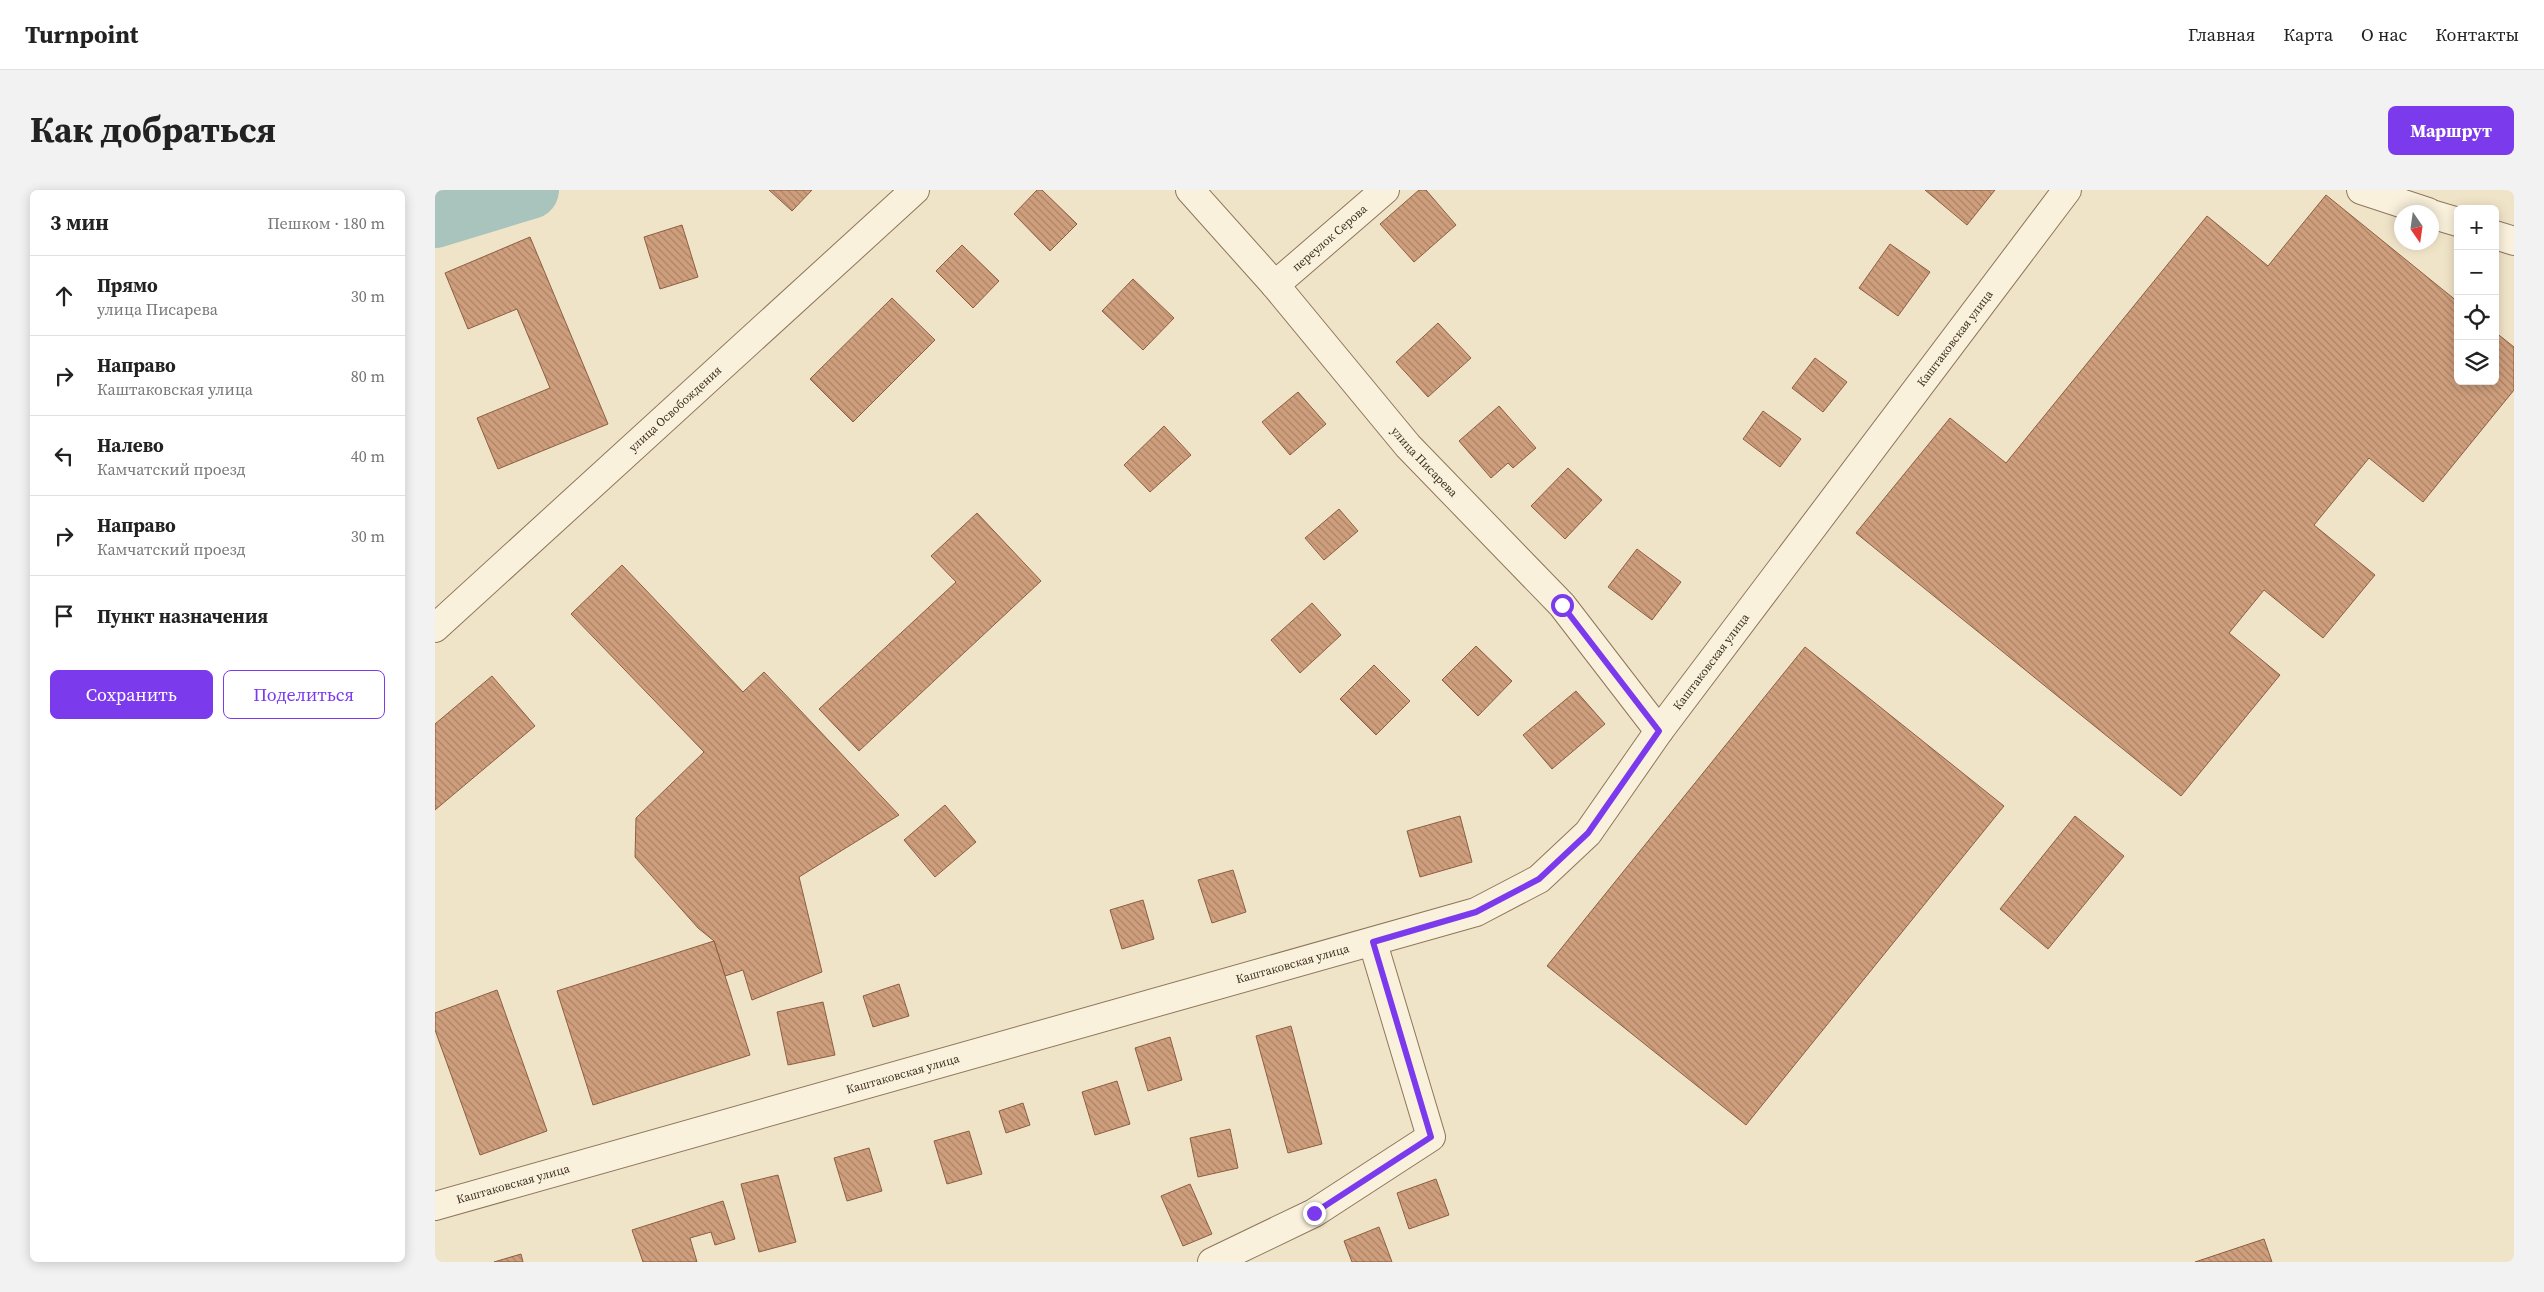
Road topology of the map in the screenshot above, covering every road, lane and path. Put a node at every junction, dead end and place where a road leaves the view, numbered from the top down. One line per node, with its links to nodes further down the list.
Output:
1 (915, 190): 12 (street, улица Освобождения)
2 (1190, 190): 11 (street, улица Писарева)
3 (1385, 190): 11 (street, переулок Серова)
4 (2067, 190): 13 (street, Каштаковская улица)
5 (2361, 190): 6 (street)
6 (2406, 205)
7 (2439, 216): 8 (street)
8 (2454, 221)
9 (2499, 236): 10 (street)
10 (2514, 241)
11 (1275, 285): 13 (street, улица Писарева)
12 (435, 628)
13 (1659, 731): 14 (street, Каштаковская улица)
14 (1373, 942): 15 (street, Каштаковская улица); 16 (street)
15 (435, 1206)
16 (1212, 1262)

